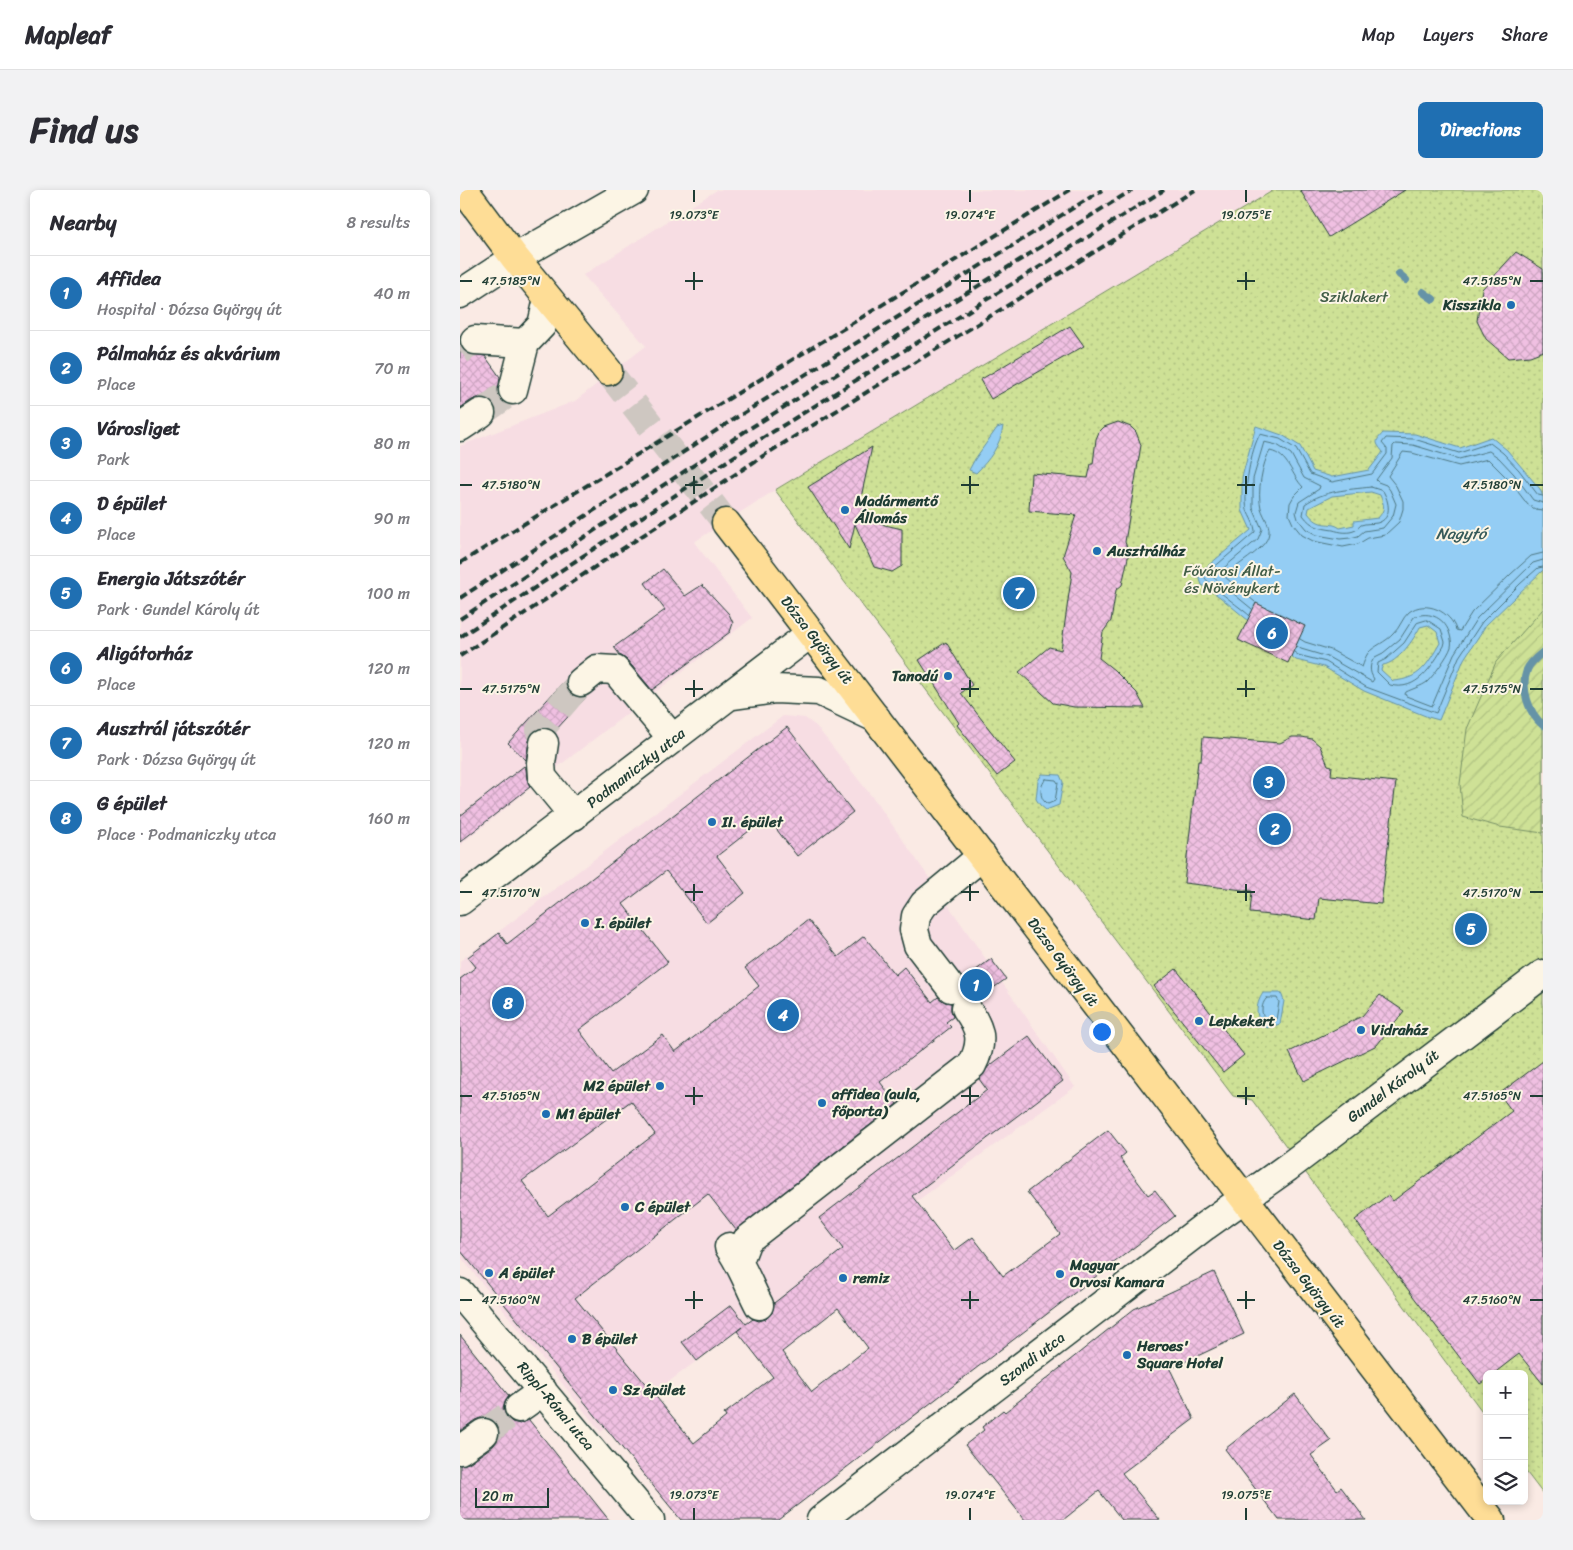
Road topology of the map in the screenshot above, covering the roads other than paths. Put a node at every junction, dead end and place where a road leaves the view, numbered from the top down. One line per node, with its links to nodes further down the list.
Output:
1 (464, 190): 3 (main road)
2 (634, 190): 3 (street)
3 (515, 258): 4 (street); 5 (main road)
4 (460, 294)
5 (548, 298): 7 (street); 8 (main road)
6 (475, 340): 7 (street)
7 (525, 342): 9 (street)
8 (608, 372)
9 (513, 390)
10 (726, 523): 11 (main road, Dózsa György út)
11 (811, 633): 13 (street, Podmaniczky utca); 14 (main road, Dózsa György út)
12 (581, 682): 15 (street)
13 (730, 696): 14 (street); 15 (street, Podmaniczky utca)
14 (876, 718): 18 (main road, Dózsa György út)
15 (673, 739): 17 (street, Podmaniczky utca)
16 (544, 743): 17 (street)
17 (574, 816): 19 (street, Podmaniczky utca)
18 (982, 856): 21 (main road, Dózsa György út); 23 (street)
19 (460, 902)
20 (1543, 974): 21 (street, Gundel Károly út)
21 (1244, 1199): 29 (street, Szondi utca); 30 (main road, Dózsa György út)
22 (460, 1293): 24 (street, Rippl-Rónai utca)
23 (759, 1306)
24 (543, 1391): 25 (street); 28 (street, Rippl-Rónai utca)
25 (519, 1408)
26 (484, 1433): 27 (street)
27 (460, 1450)
28 (650, 1520)
29 (820, 1520)
30 (1491, 1520)

